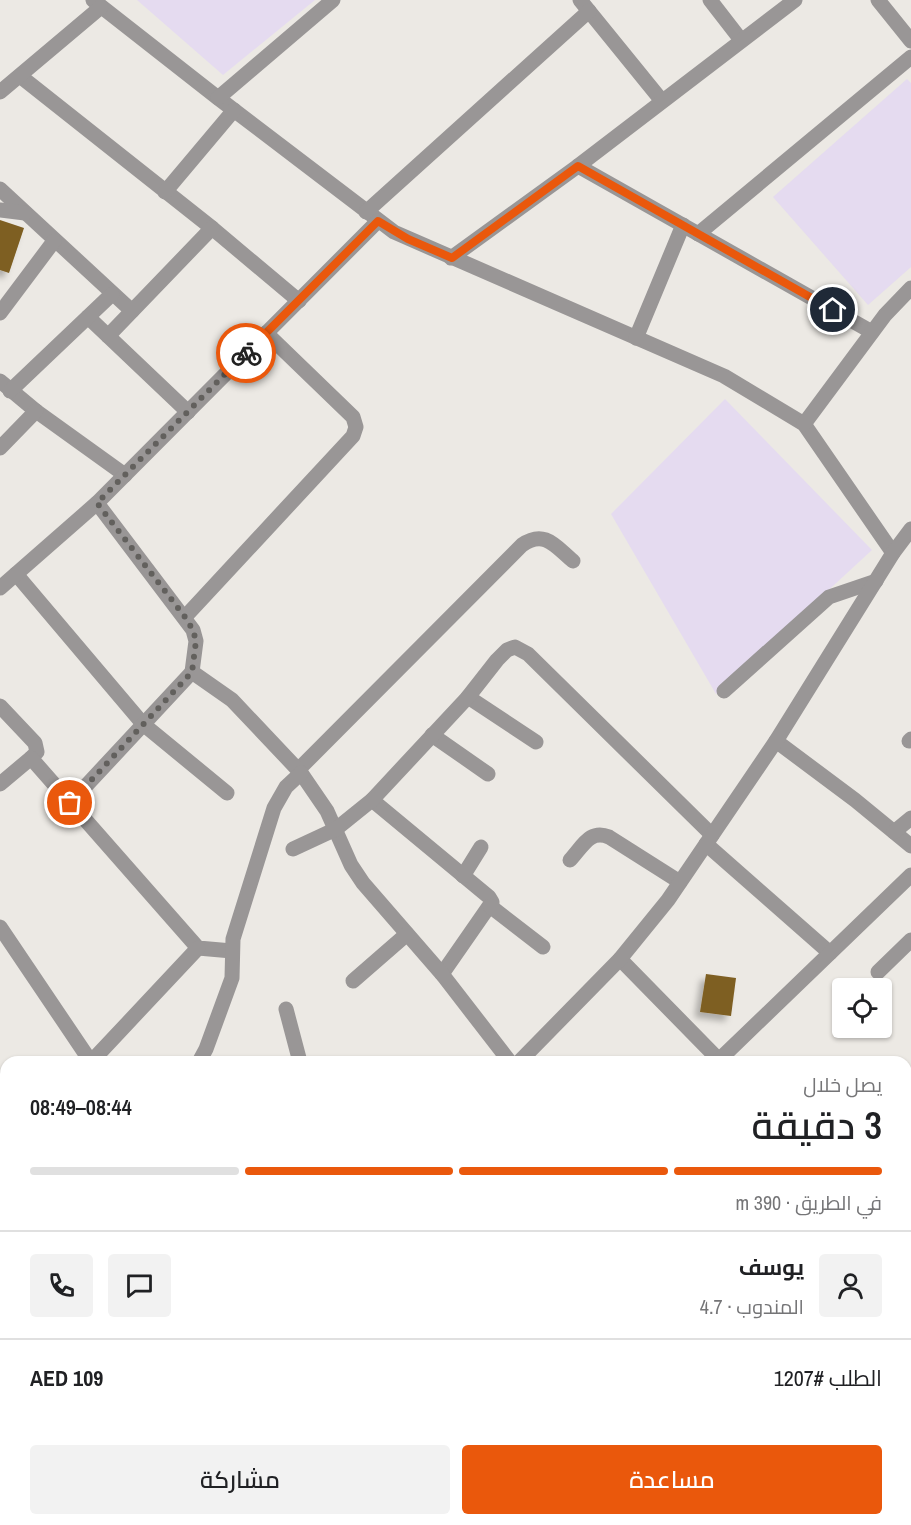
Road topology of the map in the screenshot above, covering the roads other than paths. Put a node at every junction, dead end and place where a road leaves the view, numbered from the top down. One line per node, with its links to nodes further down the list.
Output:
1 (333, 0): 12 (street)
2 (710, 0): 7 (street)
3 (795, 0): 7 (street)
4 (878, 0): 8 (street)
5 (97, 3): 10 (street); 12 (street)
6 (585, 5): 13 (street); 20 (street)
7 (741, 40): 13 (street)
8 (911, 41)
9 (911, 57): 23 (street)
10 (20, 76): 11 (street); 17 (street)
11 (0, 92)
12 (218, 98): 14 (street)
13 (662, 101): 15 (street)
14 (234, 110): 17 (street); 20 (street)
15 (578, 166): 21 (street); 25 (street)
16 (0, 189): 19 (street)
17 (165, 192): 22 (street)
18 (0, 210): 19 (street)
19 (25, 213): 24 (street)
20 (372, 216): 25 (street); 28 (street)
21 (683, 225): 23 (street); 35 (street)
22 (212, 228): 28 (street); 29 (street)
23 (698, 234): 32 (street)
24 (54, 241): 27 (street); 30 (street)
25 (452, 258): 35 (street)
26 (911, 288): 32 (street)
27 (112, 294): 29 (street); 31 (street)
28 (298, 301): 33 (street)
29 (132, 311): 34 (street)
30 (0, 314)
31 (88, 317): 34 (street); 36 (street)
32 (872, 332): 39 (street)
33 (266, 333): 38 (street); 49 (street)
34 (108, 336): 38 (street)
35 (636, 338): 39 (street)
36 (5, 386): 37 (street)
37 (36, 411): 40 (street); 41 (street)
38 (188, 412): 41 (street)
39 (804, 424): 44 (street)
40 (0, 448)
41 (125, 475): 42 (street)
42 (97, 503): 46 (street); 49 (street)
43 (911, 529): 44 (street)
44 (893, 553): 47 (street)
45 (573, 561): 59 (street)
46 (15, 574): 48 (street); 54 (street)
47 (876, 581): 51 (street); 56 (street)
48 (0, 588)
49 (185, 617): 50 (street)
50 (192, 672): 54 (street); 59 (street)
51 (724, 691)
52 (468, 697): 55 (street); 57 (street); 68 (street)
53 (0, 706): 58 (street)
54 (143, 724): 62 (street); 64 (street)
55 (432, 735): 60 (street); 63 (street)
56 (776, 741): 67 (street); 68 (street)
57 (536, 742)
58 (31, 759): 61 (street); 64 (street)
59 (300, 772): 66 (street); 82 (street)
60 (488, 774)
61 (0, 784)
62 (227, 794)
63 (372, 800): 66 (street); 74 (street)
64 (70, 803): 81 (street)
65 (911, 818): 67 (street)
66 (336, 829): 71 (street); 78 (street)
67 (894, 832): 69 (street)
68 (709, 839): 75 (street); 83 (street)
69 (911, 846)
70 (481, 847): 74 (street)
71 (293, 849)
72 (570, 860): 75 (street)
73 (911, 875): 83 (street)
74 (463, 876): 76 (street)
75 (680, 882): 84 (street)
76 (490, 906): 80 (street); 86 (street)
77 (0, 927): 89 (street)
78 (407, 934): 86 (street); 87 (street)
79 (911, 940): 85 (street)
80 (543, 947)
81 (198, 948): 82 (street); 90 (street)
82 (232, 951): 91 (street)
83 (830, 953): 96 (street)
84 (620, 959): 94 (street); 95 (street)
85 (878, 972)
86 (442, 974): 93 (street)
87 (352, 981)
88 (286, 1009): 92 (street)
89 (87, 1056)
90 (97, 1056)
91 (202, 1056)
92 (298, 1056)
93 (505, 1056)
94 (525, 1056)
95 (715, 1056)
96 (725, 1056)

